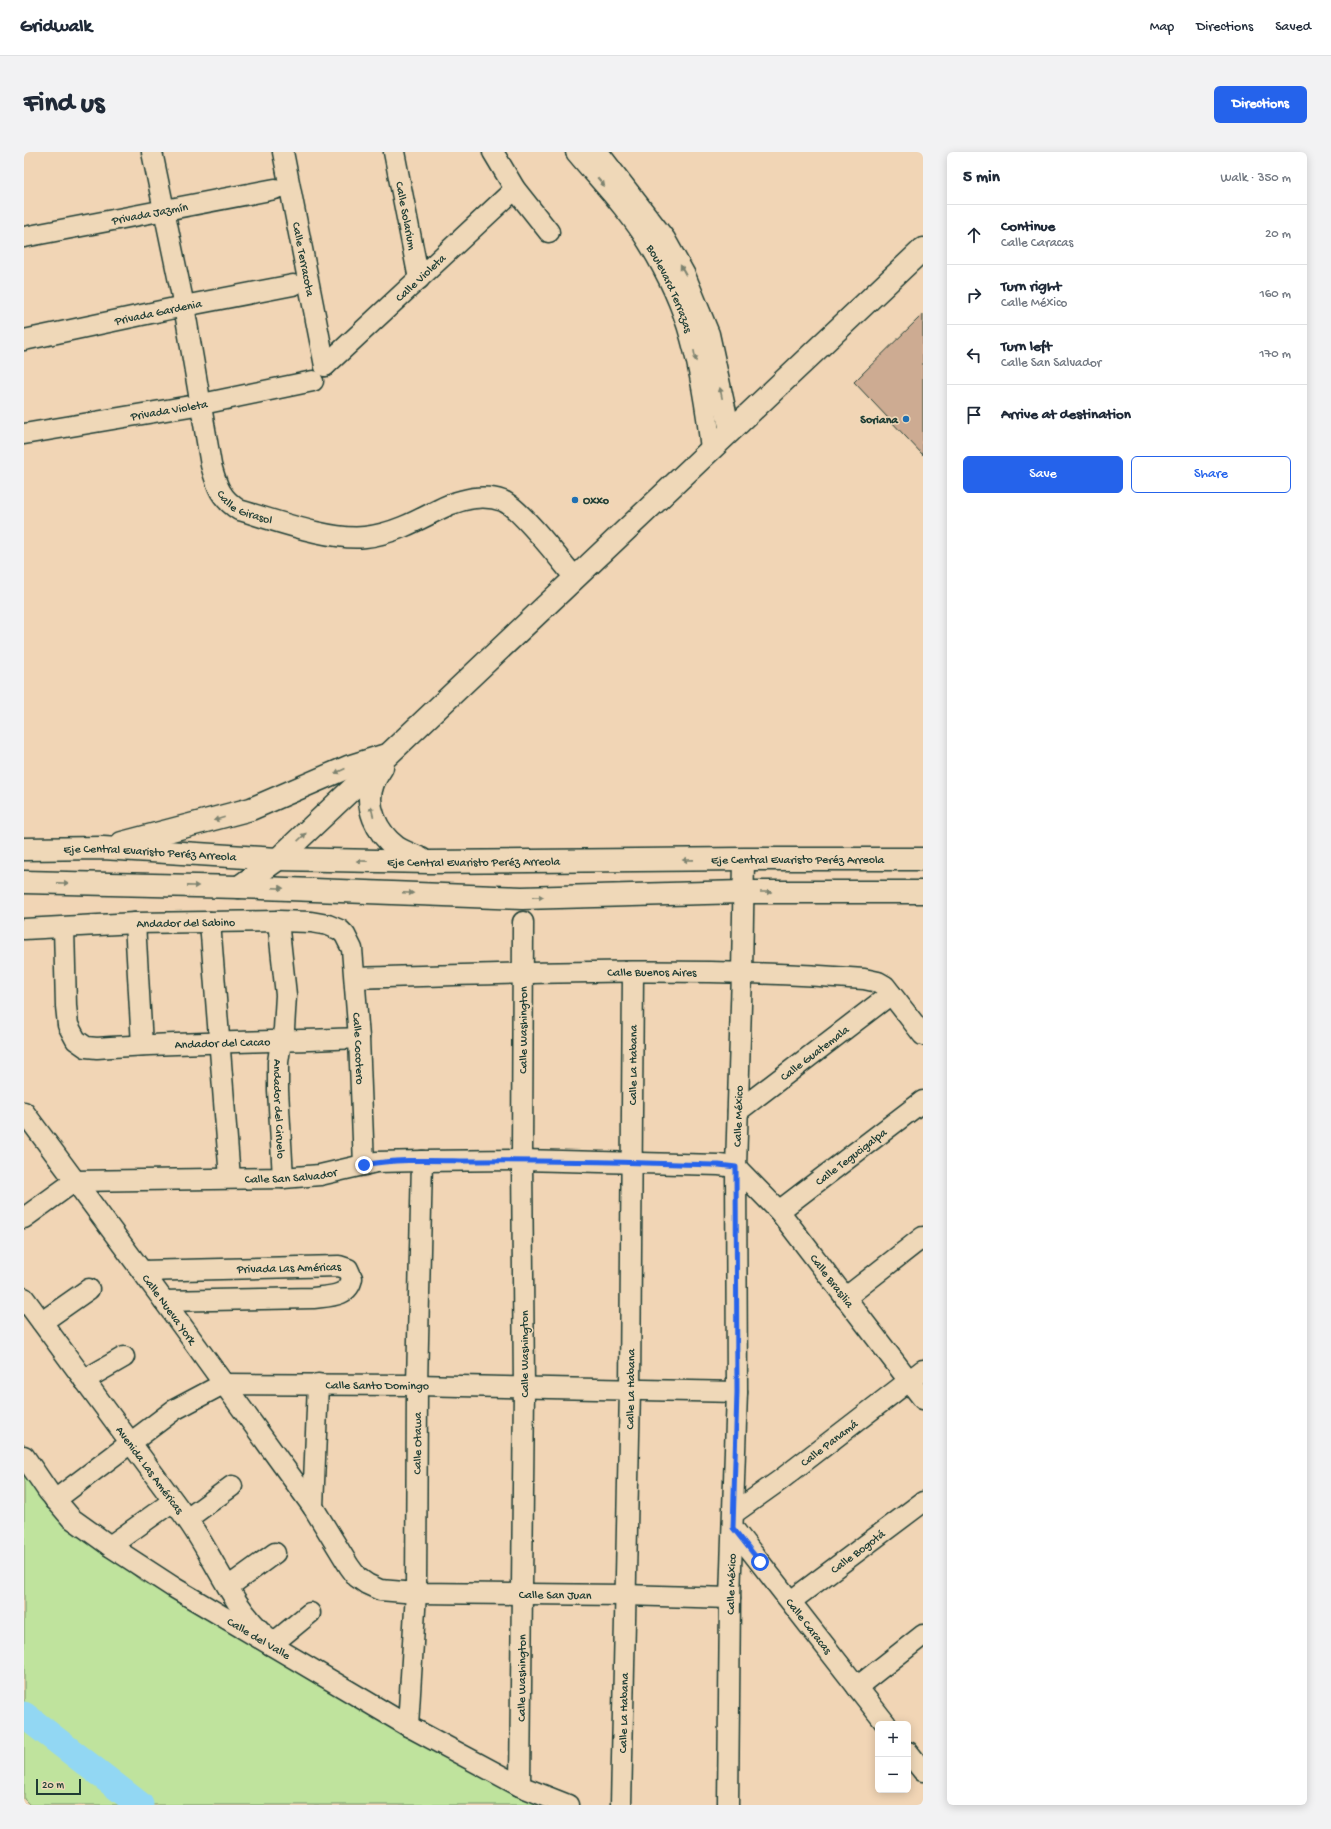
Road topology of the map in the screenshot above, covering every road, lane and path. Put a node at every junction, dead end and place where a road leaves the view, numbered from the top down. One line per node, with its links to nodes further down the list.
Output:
1 (152, 152): 9 (street, Calle Girasol)
2 (283, 152): 17 (street, Calle Terracota)
3 (394, 152): 13 (street, Calle Solarium)
4 (493, 152): 7 (street)
5 (576, 152): 21 (street, Boulevard Terrazas, one-way to 21)
6 (598, 152): 19 (street, Boulevard Terrazas, one-way to 6)
7 (515, 189): 10 (street); 13 (street, Calle Violeta)
8 (275, 190): 9 (street, Privada Jazmín)
9 (165, 211): 11 (street, Privada Jazmín); 15 (street, Calle Girasol)
10 (549, 232)
11 (24, 237)
12 (923, 248): 19 (main road)
13 (419, 279): 17 (street, Calle Violeta)
14 (293, 285): 15 (street, Privada Gardenia)
15 (184, 306): 16 (street, Privada Gardenia); 18 (street, Calle Girasol)
16 (24, 340)
17 (319, 374): 18 (street, Privada Violeta)
18 (202, 404): 20 (street, Privada Violeta); 22 (street, Calle Girasol)
19 (730, 431): 21 (main road)
20 (24, 434)
21 (711, 449): 22 (main road)
22 (575, 578): 23 (main road)
23 (390, 754): 24 (main road, one-way to 24); 26 (main road, one-way to 23); 29 (main road, one-way to 23)
24 (102, 848): 25 (main road, Eje Central Evaristo Peréz Arreola); 26 (main road, Eje Central Evaristo Peréz Arreola)
25 (24, 849)
26 (278, 859): 29 (main road, Eje Central Evaristo Peréz Arreola, one-way to 26); 31 (main road)
27 (744, 859): 28 (main road, Eje Central Evaristo Peréz Arreola); 29 (main road, Eje Central Evaristo Peréz Arreola, one-way to 29); 32 (street, Calle México)
28 (923, 859)
29 (429, 862)
30 (24, 882): 31 (main road, one-way to 31)
31 (239, 887): 32 (main road, one-way to 32)
32 (742, 892): 33 (main road, one-way to 33); 43 (street, Calle México)
33 (923, 892)
34 (278, 921): 36 (street, Andador del Sabino); 40 (street, Andador del Sabino); 48 (street, Andador del Ciruelo)
35 (135, 922): 36 (street, Andador del Sabino); 38 (street, Andador del Sabino); 50 (street)
36 (210, 922): 49 (street)
37 (523, 922): 42 (street, Calle Washington)
38 (64, 928): 39 (street, Andador del Sabino); 50 (street, Andador del Cacao)
39 (24, 929)
40 (345, 935): 44 (street, Calle Cocotero)
41 (633, 972): 42 (street, Calle Buenos Aires); 43 (street, Calle Buenos Aires); 56 (street, Calle La Habana)
42 (523, 973): 44 (street, Calle Buenos Aires); 54 (street, Calle Washington)
43 (742, 973): 45 (street, Calle Buenos Aires); 52 (street, Calle México)
44 (355, 978): 47 (street, Calle Cocotero)
45 (891, 994): 46 (street, Calle Buenos Aires); 52 (street, Calle Guatemala)
46 (923, 1035)
47 (359, 1038): 48 (street, Andador del Cacao); 57 (street, Calle Cocotero)
48 (281, 1041): 49 (street, Andador del Cacao); 60 (street, Andador del Ciruelo)
49 (220, 1042): 50 (street, Andador del Cacao); 59 (street)
50 (142, 1045)
51 (923, 1101): 62 (street, Calle Tegucigalpa)
52 (738, 1110): 58 (street, Calle México)
53 (24, 1112): 61 (street, Calle Nueva York)
54 (522, 1160): 55 (street, Calle San Salvador); 56 (street, Calle San Salvador); 77 (street, Calle Washington)
55 (422, 1161): 57 (street, Calle San Salvador); 76 (street, Calle Otawa)
56 (631, 1163): 58 (street, Calle San Salvador); 78 (street, Calle La Habana)
57 (364, 1165): 60 (street, Calle San Salvador)
58 (736, 1167): 62 (street, Calle Brasilia); 79 (street, Calle México)
59 (230, 1178): 60 (street, Calle San Salvador); 61 (street, Calle San Salvador)
60 (283, 1178)
61 (75, 1181): 63 (street); 65 (street, Calle Nueva York)
62 (778, 1211): 68 (street, Calle Brasilia)
63 (24, 1218)
64 (923, 1237): 68 (street)
65 (142, 1271): 69 (street, Calle Nueva York); 69 (street, Privada Las Américas)
66 (89, 1288): 70 (street)
67 (24, 1298): 70 (street, Avenida Las Américas)
68 (845, 1298): 72 (street, Calle Brasilia)
69 (164, 1301): 74 (street, Calle Nueva York)
70 (42, 1322): 73 (street, Avenida Las Américas)
71 (124, 1357): 73 (street)
72 (916, 1376): 80 (street, Calle Brasilia); 89 (street, Calle Panamá)
73 (84, 1380): 81 (street, Avenida Las Américas)
74 (223, 1384): 75 (street, Calle Santo Domingo); 81 (street, Calle Santo Domingo); 87 (street, Calle Nueva York)
75 (318, 1384): 76 (street, Calle Santo Domingo); 87 (street)
76 (417, 1385): 77 (street, Calle Santo Domingo); 94 (street, Calle Otawa)
77 (524, 1388): 78 (street, Calle Santo Domingo); 95 (street, Calle Washington)
78 (630, 1390): 79 (street, Calle Santo Domingo); 96 (street, Calle La Habana)
79 (737, 1392): 89 (street, Calle México)
80 (923, 1399)
81 (129, 1443): 84 (street, Calle Santo Domingo); 85 (street, Avenida Las Américas)
82 (24, 1456): 84 (street, Calle del Valle)
83 (232, 1486): 88 (street)
84 (55, 1500): 90 (street, Calle del Valle)
85 (173, 1501): 88 (street, Avenida Las Américas); 90 (street)
86 (923, 1502): 98 (street, Calle Bogotá)
87 (313, 1507): 93 (street, Calle Nueva York)
88 (187, 1519): 92 (street, Avenida Las Américas)
89 (733, 1520): 97 (street, Calle México); 98 (street, Calle Caracas)
90 (110, 1546): 101 (street, Calle del Valle)
91 (275, 1553): 92 (street)
92 (228, 1587): 101 (street, Avenida Las Américas)
93 (380, 1590): 94 (street, Calle San Juan)
94 (416, 1593): 95 (street, Calle San Juan); 104 (street, Calle Otawa)
95 (522, 1594): 96 (street, Calle San Juan); 107 (street, Calle Washington)
96 (624, 1595): 97 (street, Calle San Juan); 109 (street, Calle La Habana)
97 (730, 1598): 110 (street, Calle México)
98 (791, 1601): 102 (street, Calle Caracas)
99 (310, 1613): 101 (street)
100 (923, 1635): 102 (street)
101 (272, 1644): 104 (street, Calle del Valle)
102 (857, 1687): 103 (street, Calle Caracas)
103 (884, 1721)
104 (408, 1726): 107 (street, Calle del Valle)
105 (911, 1756): 106 (street)
106 (923, 1771)
107 (520, 1786): 108 (street)
108 (568, 1805)
109 (621, 1805)
110 (728, 1805)

